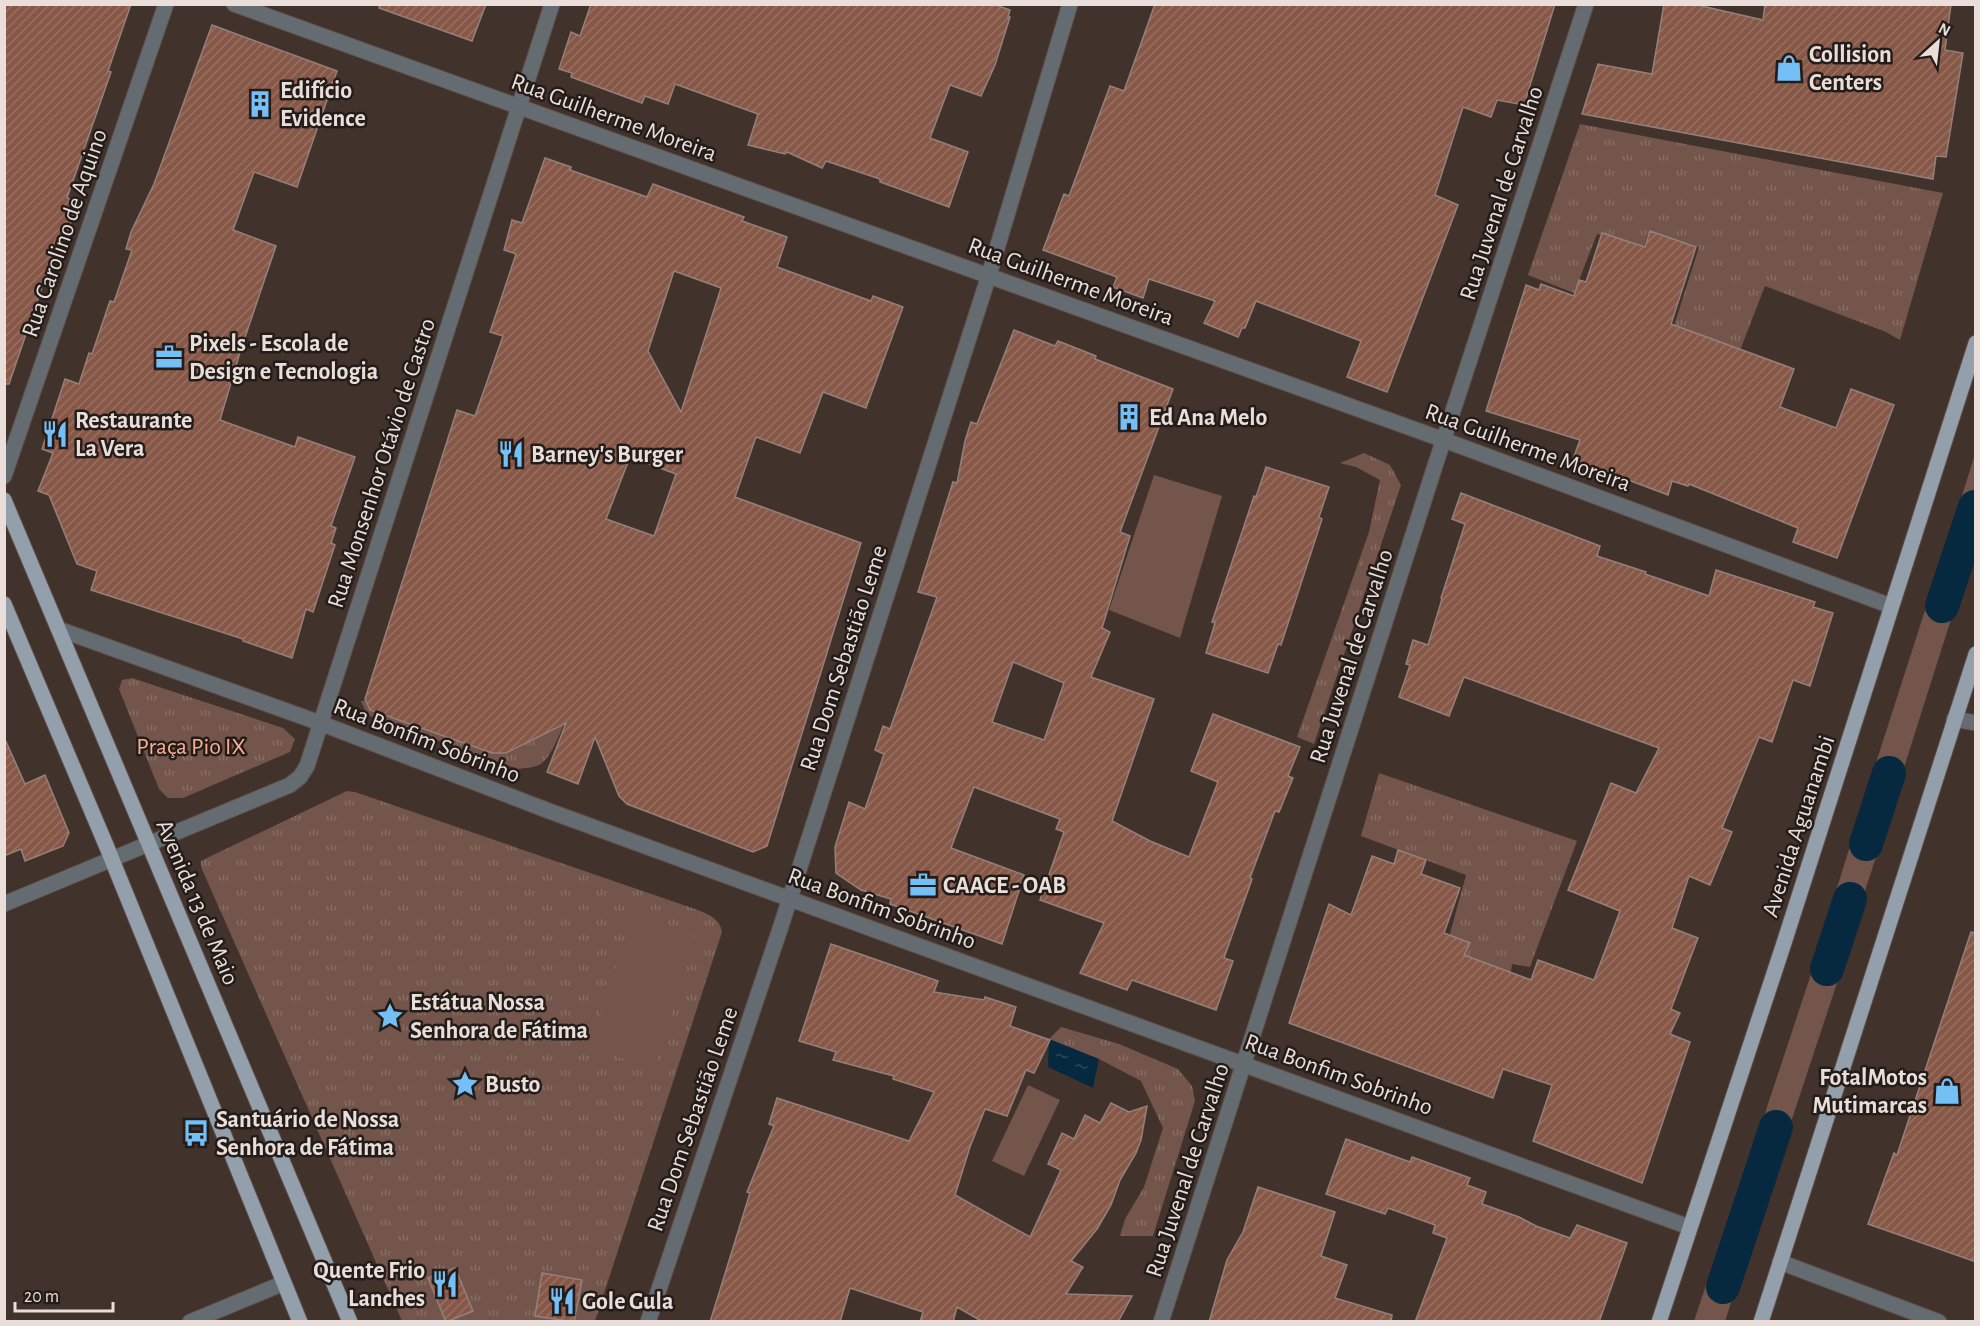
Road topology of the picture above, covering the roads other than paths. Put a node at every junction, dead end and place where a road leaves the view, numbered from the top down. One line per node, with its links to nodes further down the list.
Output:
1 (166, 4): 10 (street, Rua Carolino de Aquino)
2 (234, 4): 6 (street, Rua Guilherme Moreira)
3 (552, 4): 6 (street, Rua Monsenhor Otávio de Castro)
4 (1070, 4): 7 (street, Rua Dom Sebastião Leme)
5 (1586, 4): 9 (street, Rua Juvenal de Carvalho)
6 (520, 107): 7 (street, Rua Guilherme Moreira); 17 (street, Rua Monsenhor Otávio de Castro)
7 (988, 275): 9 (street, Rua Guilherme Moreira); 21 (street, Rua Dom Sebastião Leme)
8 (1976, 343): 13 (main road, Avenida Aguanambi)
9 (1444, 440): 13 (street, Rua Guilherme Moreira); 23 (street, Rua Juvenal de Carvalho)
10 (4, 476)
11 (4, 500): 14 (main road, Avenida 13 de Maio)
12 (4, 604): 20 (main road)
13 (1891, 606): 24 (main road, Avenida Aguanambi)
14 (61, 630): 17 (street, Rua Bonfim Sobrinho); 19 (main road, Avenida 13 de Maio)
15 (1976, 654): 16 (main road)
16 (1954, 719): 18 (street); 25 (main road)
17 (320, 723): 19 (street, Rua Monsenhor Otávio de Castro); 21 (street, Rua Bonfim Sobrinho)
18 (1976, 723)
19 (149, 843): 20 (street, Rua Monsenhor Otávio de Castro); 29 (main road, Avenida 13 de Maio)
20 (112, 859): 22 (street, Rua Monsenhor Otávio de Castro); 26 (main road)
21 (790, 898): 23 (street, Rua Bonfim Sobrinho); 30 (street, Rua Dom Sebastião Leme)
22 (4, 904)
23 (1245, 1064): 24 (street, Rua Bonfim Sobrinho); 31 (street, Rua Juvenal de Carvalho)
24 (1689, 1227): 32 (main road, Avenida Aguanambi)
25 (1780, 1262): 33 (main road); 34 (street)
26 (284, 1283): 27 (street); 28 (main road)
27 (190, 1322)
28 (300, 1322)
29 (350, 1322)
30 (648, 1322)
31 (1161, 1322)
32 (1659, 1322)
33 (1761, 1322)
34 (1939, 1322)

